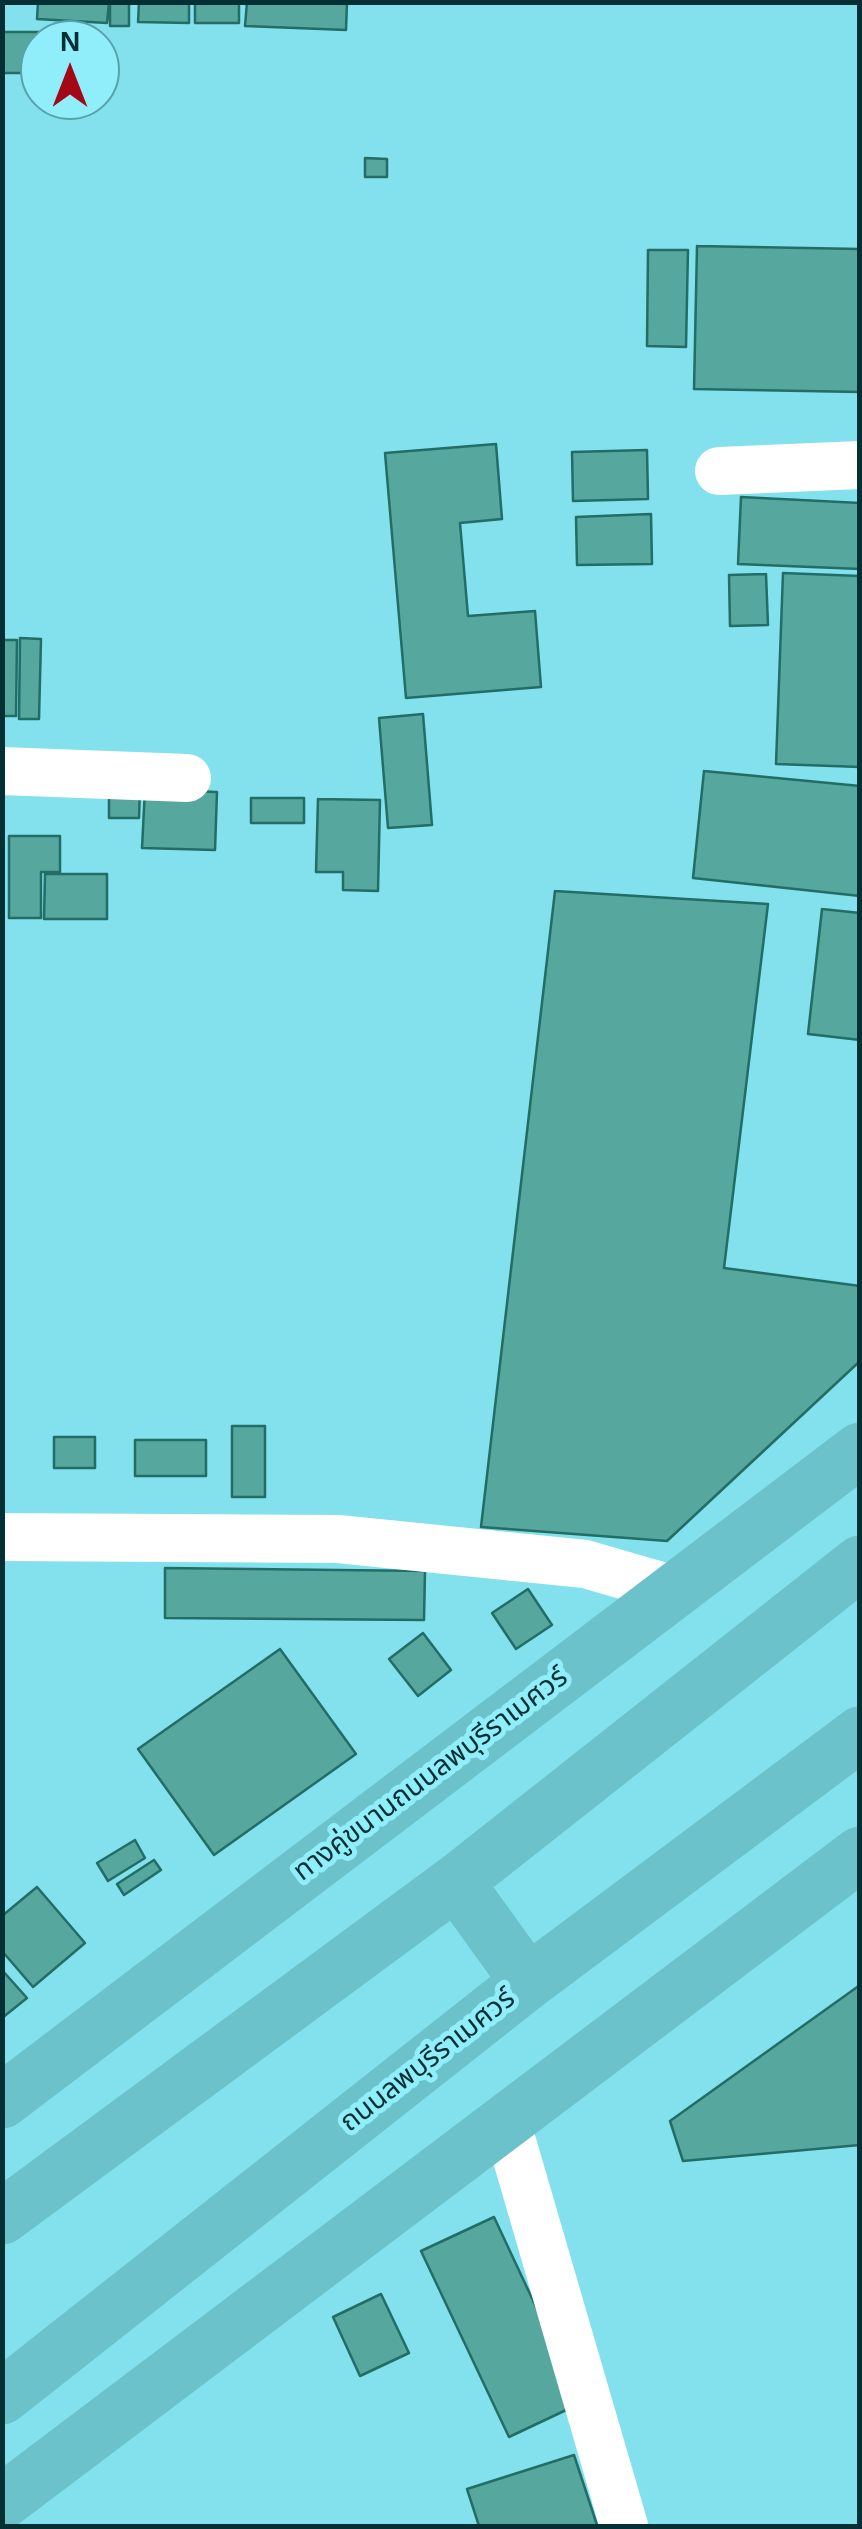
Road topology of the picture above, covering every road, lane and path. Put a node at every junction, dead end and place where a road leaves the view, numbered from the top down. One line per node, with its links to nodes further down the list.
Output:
1 (860, 465): 2 (street)
2 (719, 471)
3 (2, 771): 4 (street)
4 (187, 778)
5 (860, 1450): 8 (main road, ทางคู่ขนานถนนลพบุรีราเมศวร์)
6 (2, 1537): 8 (street)
7 (860, 1564): 11 (main road)
8 (675, 1590): 13 (main road, ทางคู่ขนานถนนลพบุรีราเมศวร์)
9 (860, 1734): 12 (main road, ถนนลพบุรีราเมศวร์)
10 (860, 1854): 14 (main road)
11 (456, 1882): 12 (main road); 15 (main road)
12 (528, 1982): 16 (main road, ถนนลพบุรีราเมศวร์)
13 (2, 2101)
14 (506, 2121): 17 (main road); 18 (street)
15 (2, 2217)
16 (2, 2397)
17 (2, 2502)
18 (624, 2526)

